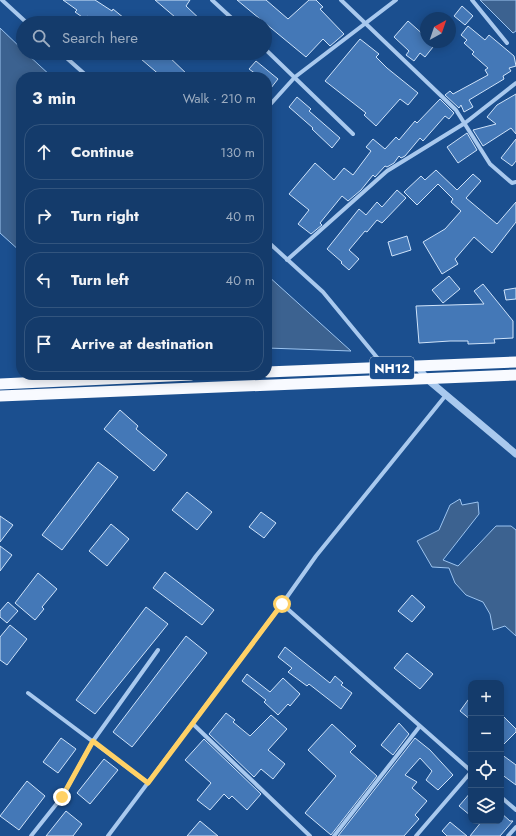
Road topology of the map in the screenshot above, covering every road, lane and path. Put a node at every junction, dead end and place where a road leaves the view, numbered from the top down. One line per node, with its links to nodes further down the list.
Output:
1 (2, 0): 6 (street)
2 (212, 0): 7 (street)
3 (341, 0): 8 (street)
4 (396, 0): 8 (street)
5 (472, 0): 9 (street)
6 (19, 16)
7 (229, 16)
8 (365, 22): 13 (street); 16 (street)
9 (507, 43)
10 (272, 56): 13 (street)
11 (69, 60): 12 (street)
12 (82, 72)
13 (295, 77): 15 (street); 17 (street)
14 (516, 83): 16 (street)
15 (272, 102)
16 (465, 123): 18 (street); 20 (street)
17 (353, 134)
18 (516, 182)
19 (272, 246): 20 (street)
20 (288, 260): 23 (street)
21 (516, 362): 22 (highway, NH12)
22 (418, 367): 23 (highway, NH12); 26 (street)
23 (386, 369): 24 (highway, NH12); 28 (street)
24 (272, 372)
25 (516, 374): 26 (highway, NH12)
26 (427, 379): 28 (highway, NH12); 30 (street)
27 (85, 380): 29 (highway)
28 (395, 380): 31 (highway, NH12)
29 (0, 384)
30 (446, 395): 32 (street); 33 (street)
31 (0, 396)
32 (516, 454)
33 (282, 604): 36 (street); 37 (street)
34 (158, 650): 38 (street)
35 (28, 693): 38 (street)
36 (193, 724): 41 (street); 47 (street)
37 (420, 726): 39 (street); 48 (street)
38 (93, 741): 41 (street); 45 (street)
39 (468, 768)
40 (468, 775): 49 (street)
41 (148, 783): 46 (street)
42 (504, 800): 43 (street)
43 (516, 810)
44 (516, 827): 50 (street)
45 (31, 836)
46 (108, 836)
47 (310, 836)
48 (334, 836)
49 (416, 836)
50 (508, 836)

